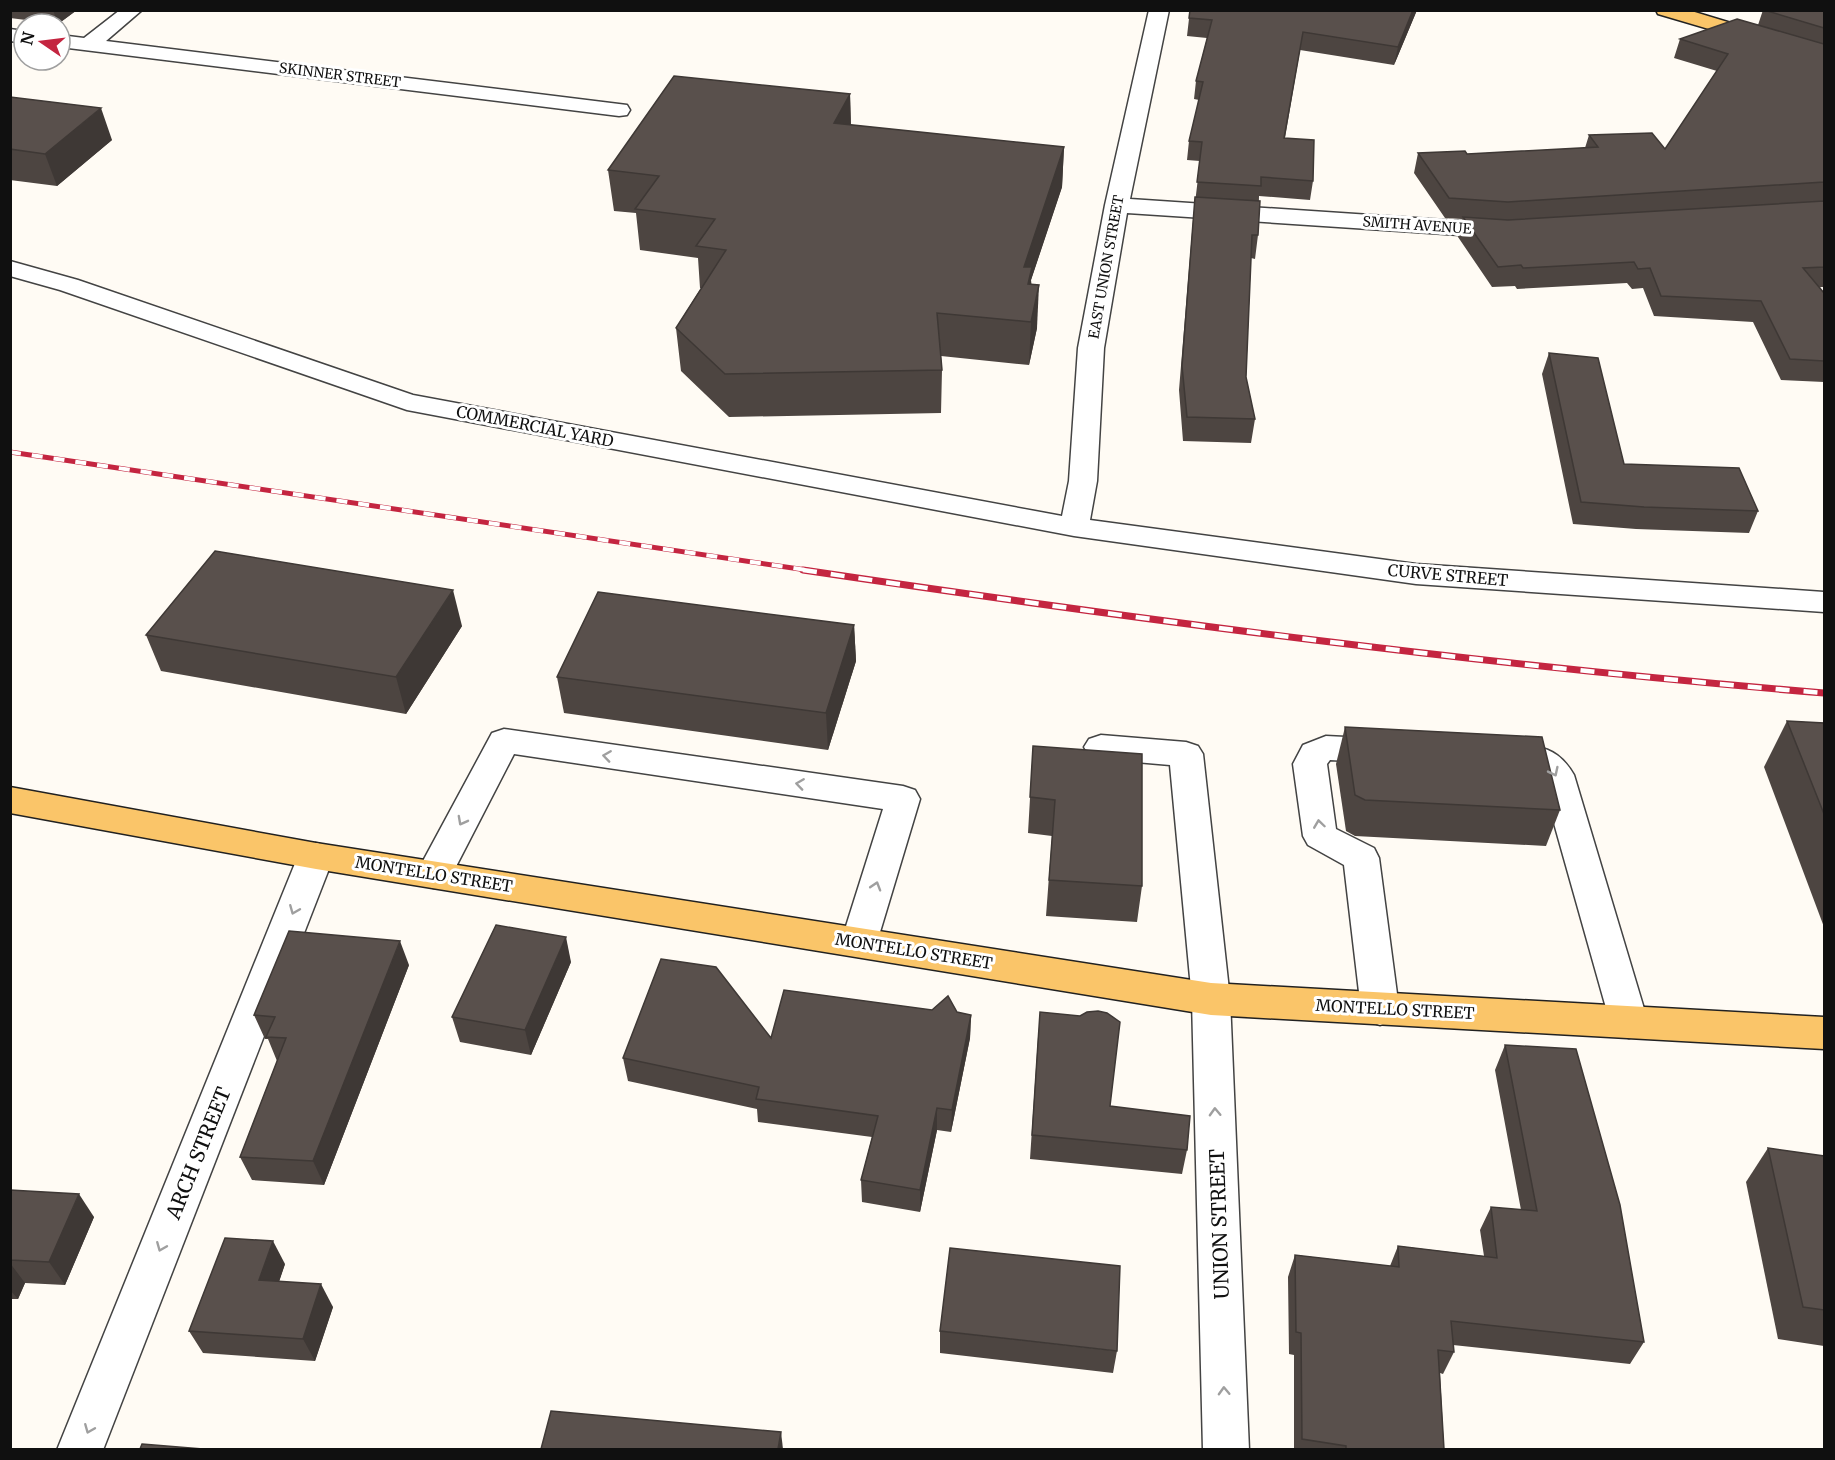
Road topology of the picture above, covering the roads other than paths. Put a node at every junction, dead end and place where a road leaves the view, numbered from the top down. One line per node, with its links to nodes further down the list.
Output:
1 (133, 10): 5 (street)
2 (1159, 10): 8 (street, EAST UNION STREET)
3 (1665, 10): 6 (main road)
4 (72, 42): 5 (street, SKINNER STREET)
5 (89, 44): 7 (street, SKINNER STREET)
6 (1824, 57)
7 (619, 110)
8 (1117, 206): 9 (street, SMITH AVENUE); 11 (street, EAST UNION STREET)
9 (1527, 229)
10 (10, 268): 11 (street, COMMERCIAL YARD)
11 (1074, 527): 12 (street, CURVE STREET)
12 (1824, 602)
13 (1101, 747): 20 (street, UNION STREET)
14 (1421, 752): 21 (street, one-way to 14)
15 (1468, 755): 22 (street, one-way to 22)
16 (10, 800): 17 (main road, MONTELLO STREET)
17 (316, 856): 18 (main road, MONTELLO STREET); 24 (street, ARCH STREET, one-way to 24)
18 (434, 874): 19 (main road, MONTELLO STREET); 19 (street, one-way to 18)
19 (859, 942): 20 (main road, MONTELLO STREET)
20 (1211, 999): 21 (main road, MONTELLO STREET); 25 (street, UNION STREET, one-way to 20)
21 (1380, 1009): 22 (main road, MONTELLO STREET)
22 (1629, 1022): 23 (main road, MONTELLO STREET)
23 (1824, 1033)
24 (80, 1449)
25 (1226, 1449)

